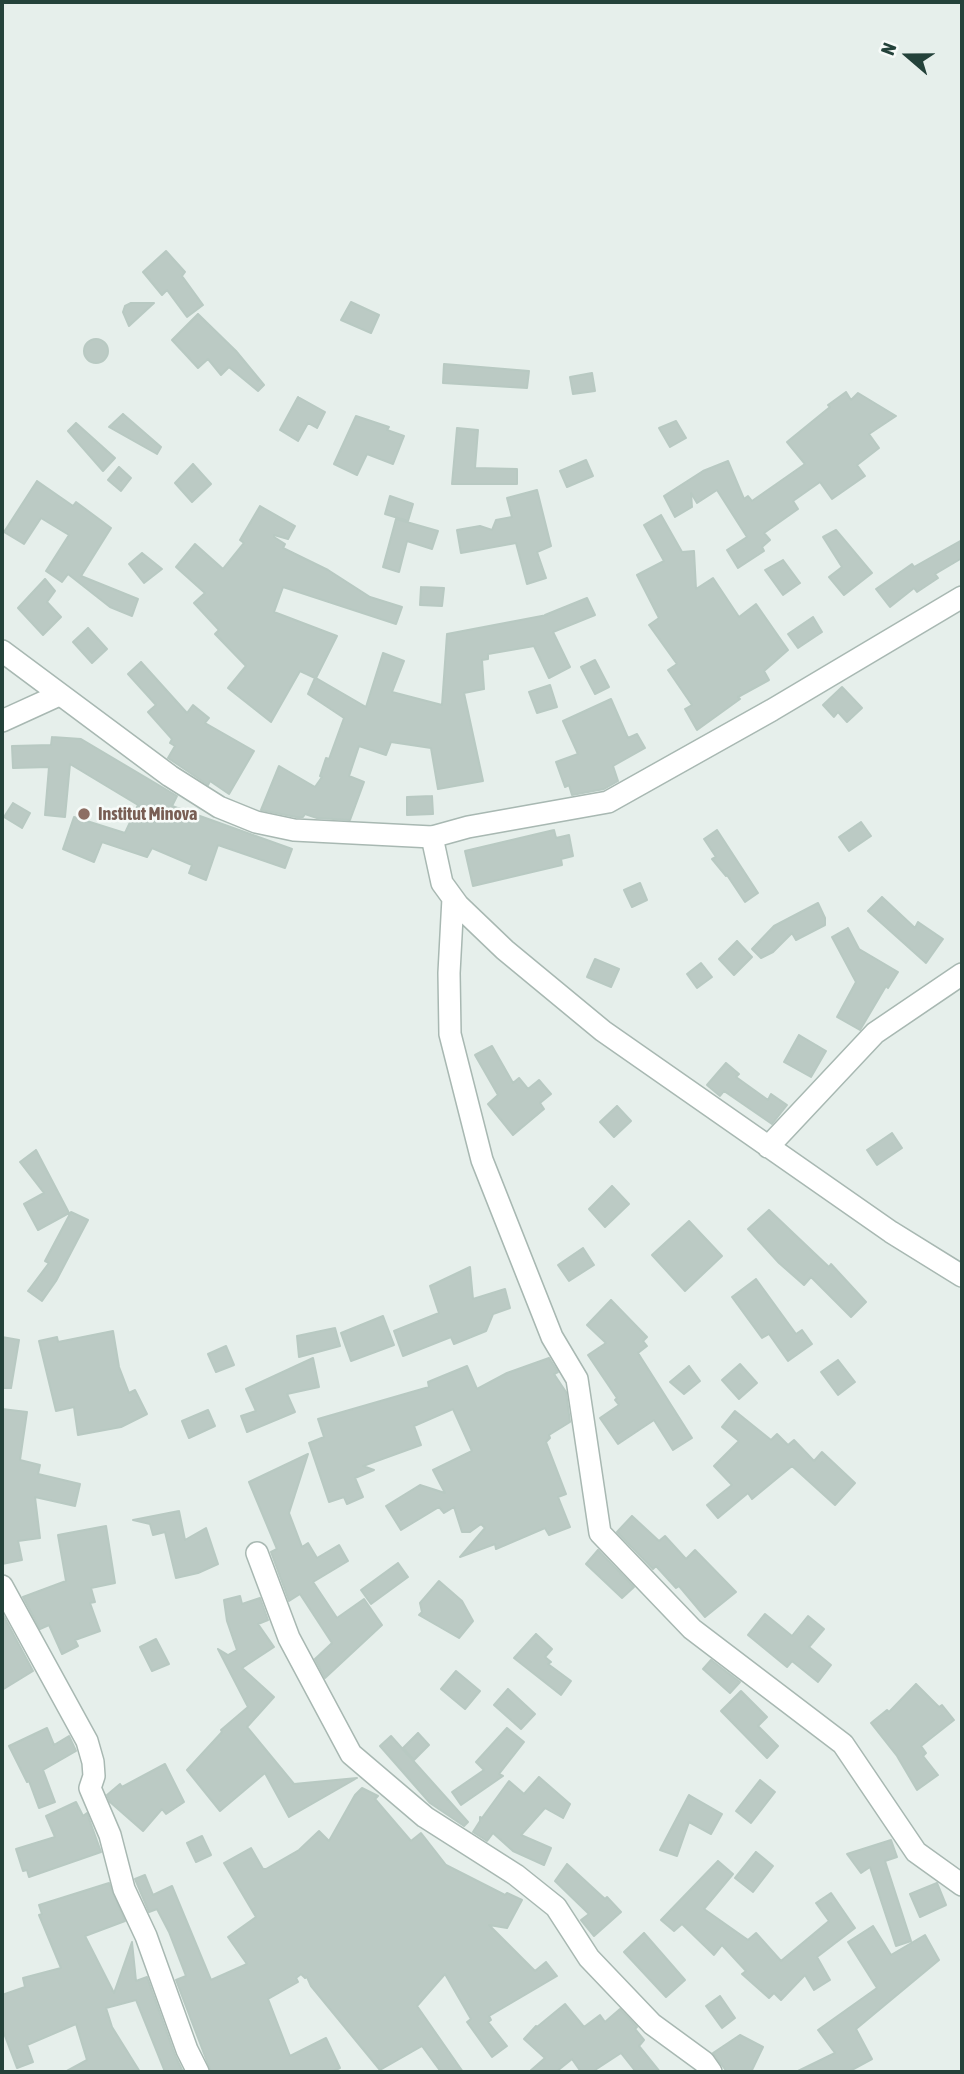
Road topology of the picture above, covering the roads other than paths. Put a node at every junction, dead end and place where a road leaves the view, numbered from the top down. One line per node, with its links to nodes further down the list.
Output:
1 (962, 597): 5 (street)
2 (2, 651): 3 (street)
3 (59, 695): 4 (street); 5 (street)
4 (2, 721)
5 (432, 837): 6 (street)
6 (453, 898): 8 (street); 12 (street)
7 (962, 974): 8 (street)
8 (768, 1147): 9 (street)
9 (962, 1276)
10 (257, 1553): 14 (street)
11 (2, 1586): 13 (street)
12 (962, 1885)
13 (198, 2072)
14 (711, 2072)

